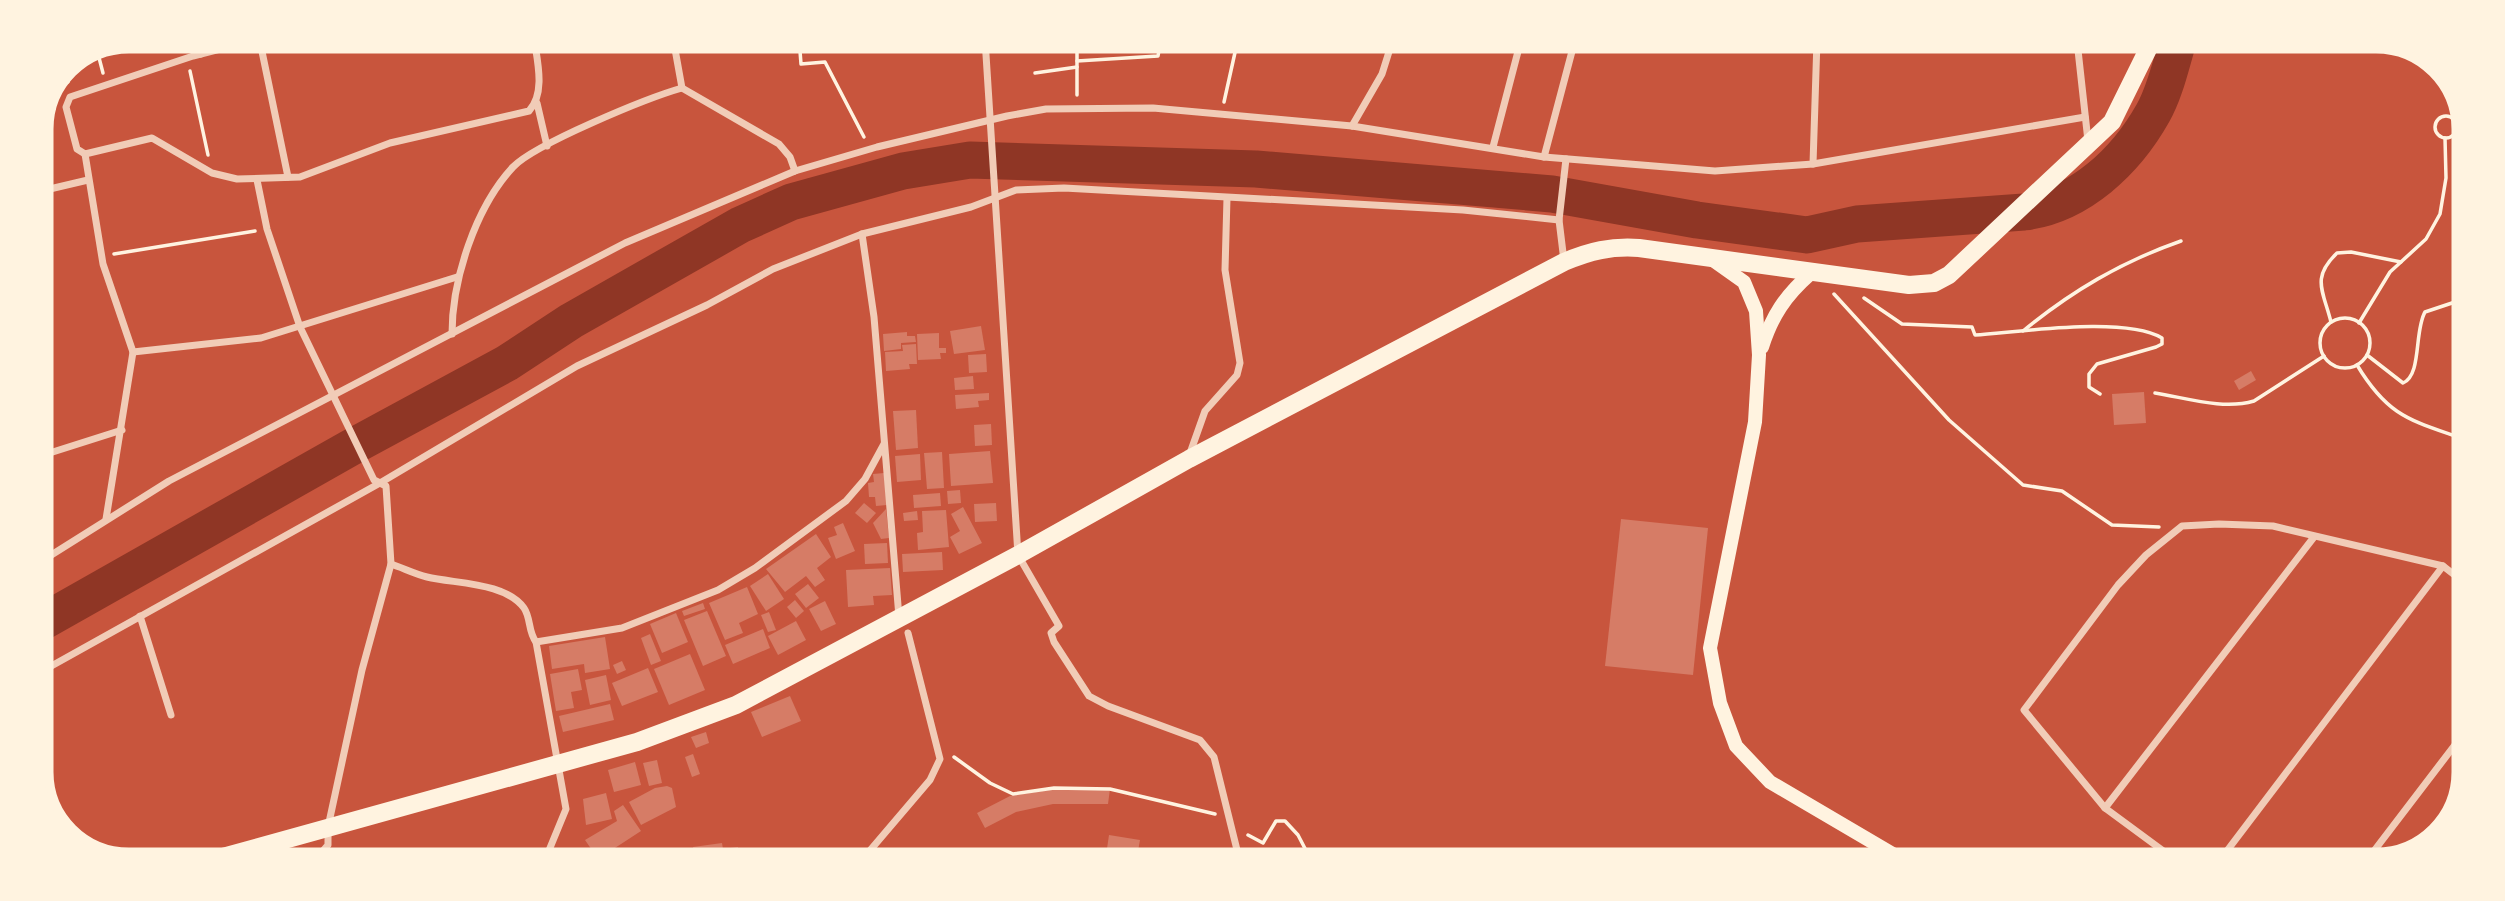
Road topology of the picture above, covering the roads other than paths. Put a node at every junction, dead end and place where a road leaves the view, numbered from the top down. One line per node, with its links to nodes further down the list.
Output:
1 (199, 49): 13 (street)
2 (219, 49): 13 (street)
3 (261, 49): 27 (street)
4 (535, 49): 15 (street)
5 (675, 49): 14 (street)
6 (986, 49): 17 (street)
7 (1390, 49): 18 (street)
8 (1519, 49): 21 (street)
9 (1573, 49): 23 (street)
10 (1817, 49): 25 (street)
11 (2078, 49): 16 (street)
12 (2148, 49): 20 (main road)
13 (201, 54): 22 (street)
14 (682, 88): 19 (street); 26 (street)
15 (537, 103): 19 (street); 27 (street)
16 (2085, 117): 20 (street); 25 (street)
17 (990, 121): 18 (street); 26 (street); 31 (street)
18 (1352, 126): 21 (street)
19 (547, 146): 38 (street)
20 (2089, 146): 37 (main road)
21 (1493, 147): 23 (street)
22 (85, 154): 28 (street); 29 (street)
23 (1544, 157): 24 (street)
24 (1566, 159): 25 (street); 33 (street)
25 (1813, 164)
26 (795, 171): 40 (street)
27 (288, 177): 29 (street)
28 (88, 180): 30 (street); 41 (street)
29 (257, 180): 39 (street)
30 (49, 189)
31 (997, 197): 32 (street); 34 (street); 51 (street)
32 (1227, 198): 33 (street); 47 (street)
33 (1559, 220): 36 (street)
34 (862, 234): 45 (street); 48 (street)
35 (1713, 260): 36 (main road); 37 (main road); 42 (main road)
36 (1564, 262): 47 (main road)
37 (1813, 274): 42 (main road)
38 (457, 276): 39 (street); 40 (street)
39 (300, 327): 41 (street); 43 (street)
40 (452, 334): 43 (street)
41 (133, 352): 44 (street)
42 (1759, 355): 70 (main road)
43 (335, 396): 48 (street); 49 (street)
44 (122, 430): 46 (street); 49 (street)
45 (884, 444): 57 (street); 58 (street)
46 (49, 453)
47 (1189, 459): 51 (main road)
48 (377, 482): 53 (street); 56 (street)
49 (106, 519): 52 (street)
50 (2314, 537): 54 (street); 63 (street); 63 (street)
51 (1018, 555): 57 (main road); 69 (street)
52 (49, 556)
53 (391, 564): 58 (street); 64 (street)
54 (2443, 566): 55 (street); 72 (street)
55 (2456, 576)
56 (140, 616): 59 (street); 60 (street)
57 (904, 626): 62 (main road); 68 (street)
58 (536, 642): 62 (street)
59 (49, 667)
60 (171, 715)
61 (2456, 743): 73 (street)
62 (558, 764): 64 (main road); 67 (street)
63 (2105, 808): 71 (street)
64 (328, 827): 65 (main road); 66 (street)
65 (240, 852)
66 (322, 852)
67 (548, 852)
68 (869, 852)
69 (1238, 852)
70 (1889, 852)
71 (2165, 852)
72 (2226, 852)
73 (2373, 852)

